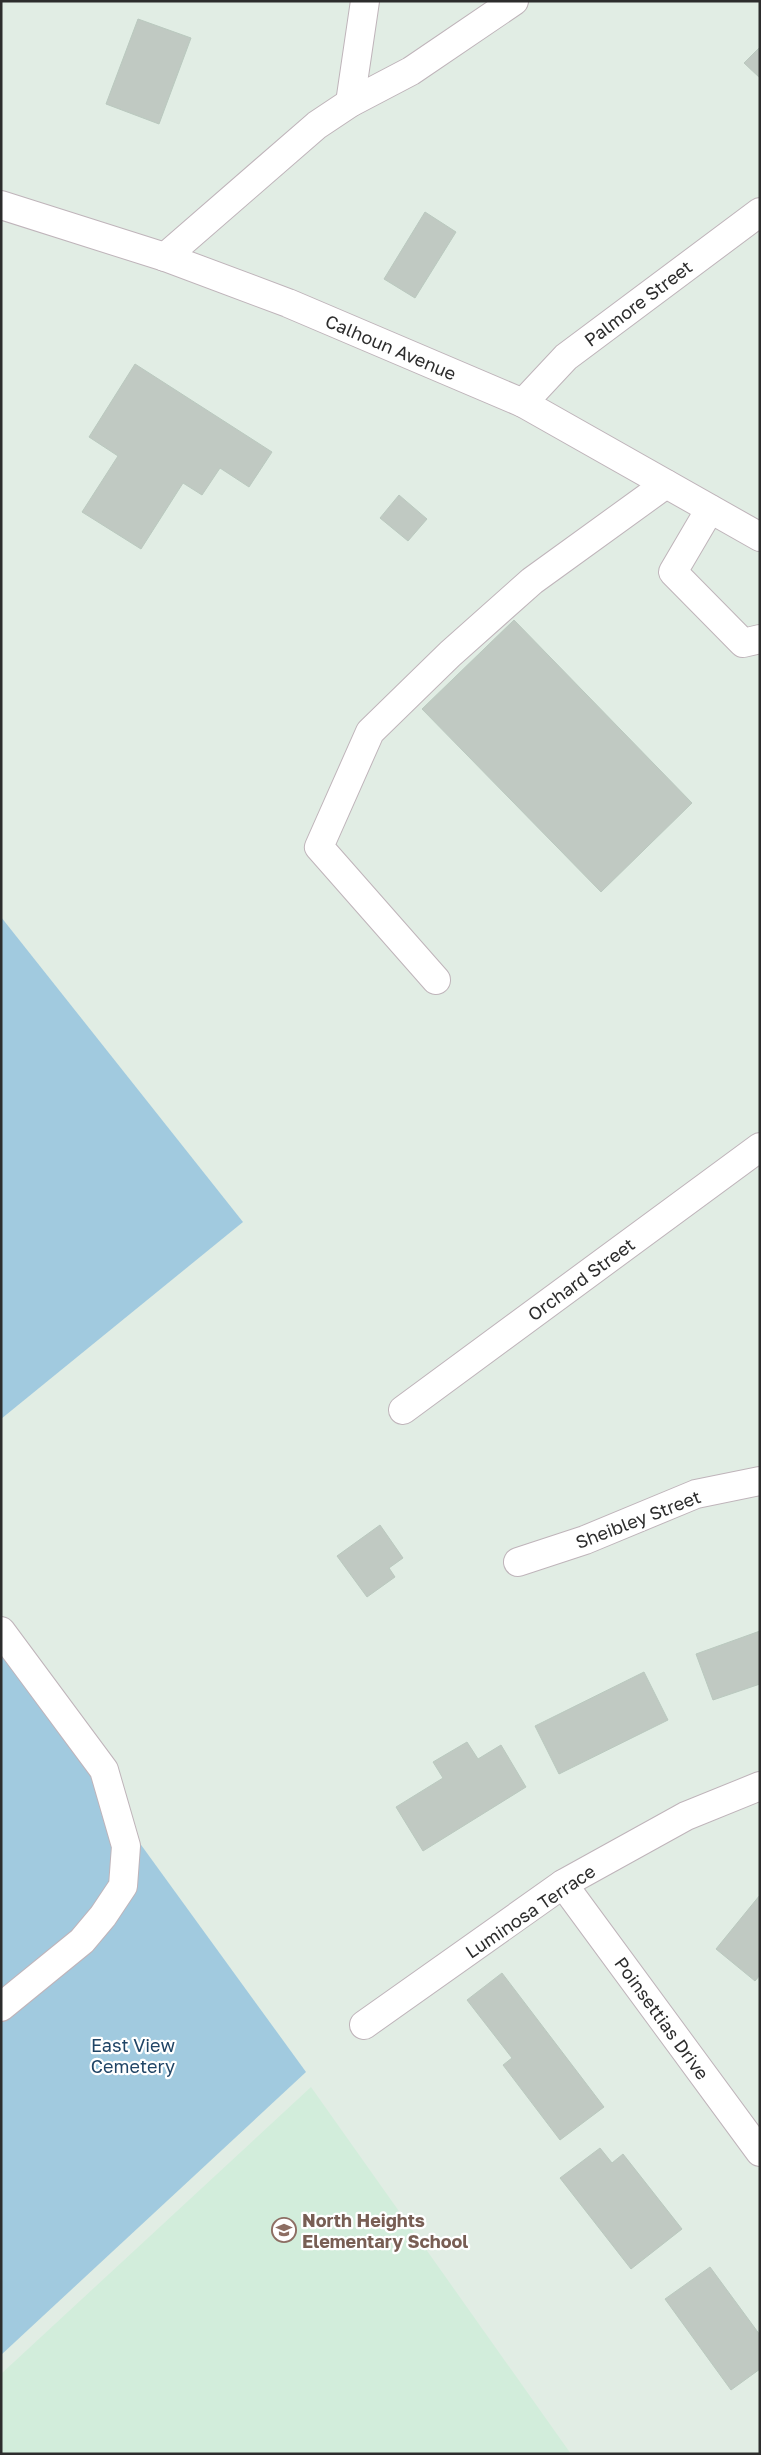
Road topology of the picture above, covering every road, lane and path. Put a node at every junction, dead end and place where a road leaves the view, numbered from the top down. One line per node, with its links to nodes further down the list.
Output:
1 (365, 1): 3 (street)
2 (514, 1): 3 (street)
3 (350, 103): 6 (street)
4 (1, 205): 6 (street, Calhoun Avenue)
5 (760, 212): 7 (street, Palmore Street)
6 (165, 257): 7 (street, Calhoun Avenue)
7 (523, 403): 8 (street, Calhoun Avenue)
8 (666, 484): 9 (street, Calhoun Avenue); 12 (street)
9 (710, 509): 10 (street, Calhoun Avenue); 11 (street)
10 (760, 537)
11 (760, 639)
12 (436, 980)
13 (760, 1147): 14 (street, Orchard Street)
14 (402, 1410)
15 (760, 1481): 16 (street, Sheibley Street)
16 (518, 1562)
17 (1, 1630): 20 (street)
18 (760, 1786): 19 (street, Luminosa Terrace)
19 (563, 1884): 21 (street, Luminosa Terrace); 22 (street, Poinsettias Drive)
20 (1, 2007)
21 (364, 2026)
22 (760, 2152)

